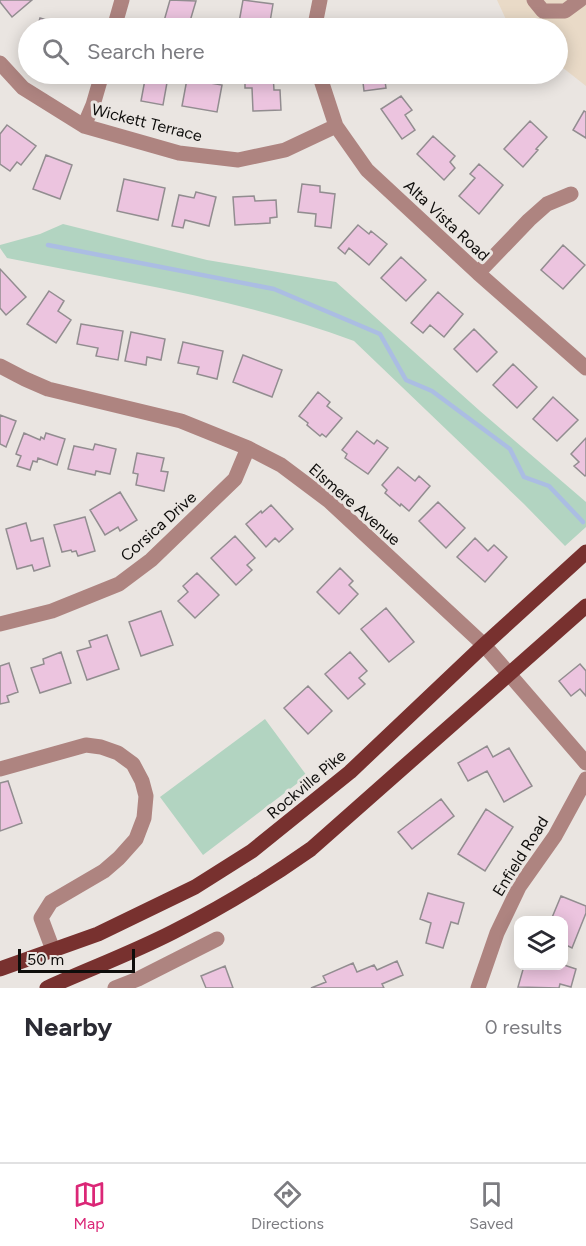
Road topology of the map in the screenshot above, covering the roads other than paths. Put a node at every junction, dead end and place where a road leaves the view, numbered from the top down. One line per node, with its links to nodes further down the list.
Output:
1 (122, 0): 5 (street)
2 (320, 0): 6 (street)
3 (534, 0): 4 (street)
4 (580, 0)
5 (117, 18)
6 (316, 18)
7 (0, 63): 8 (street, Wickett Terrace)
8 (18, 83)
9 (19, 84): 12 (street, Wickett Terrace)
10 (99, 84): 12 (street)
11 (322, 84): 13 (street, Alta Vista Road)
12 (84, 126): 13 (street, Wickett Terrace)
13 (336, 126): 15 (street, Alta Vista Road)
14 (572, 194): 15 (street)
15 (478, 273): 17 (street, Alta Vista Road)
16 (0, 366): 18 (street, Elsmere Avenue)
17 (586, 368)
18 (248, 448): 21 (street, Corsica Drive); 22 (street, Elsmere Avenue)
19 (586, 552): 22 (main road, Rockville Pike)
20 (586, 606): 23 (main road)
21 (0, 624)
22 (484, 645): 23 (street, Elsmere Avenue); 28 (main road, Rockville Pike)
23 (509, 673): 24 (street, Elsmere Avenue); 30 (main road)
24 (586, 763)
25 (0, 769): 28 (street)
26 (586, 779): 32 (street, Enfield Road)
27 (217, 939): 31 (street)
28 (52, 950): 29 (main road, Rockville Pike)
29 (0, 969)
30 (47, 988)
31 (115, 988)
32 (478, 988)

